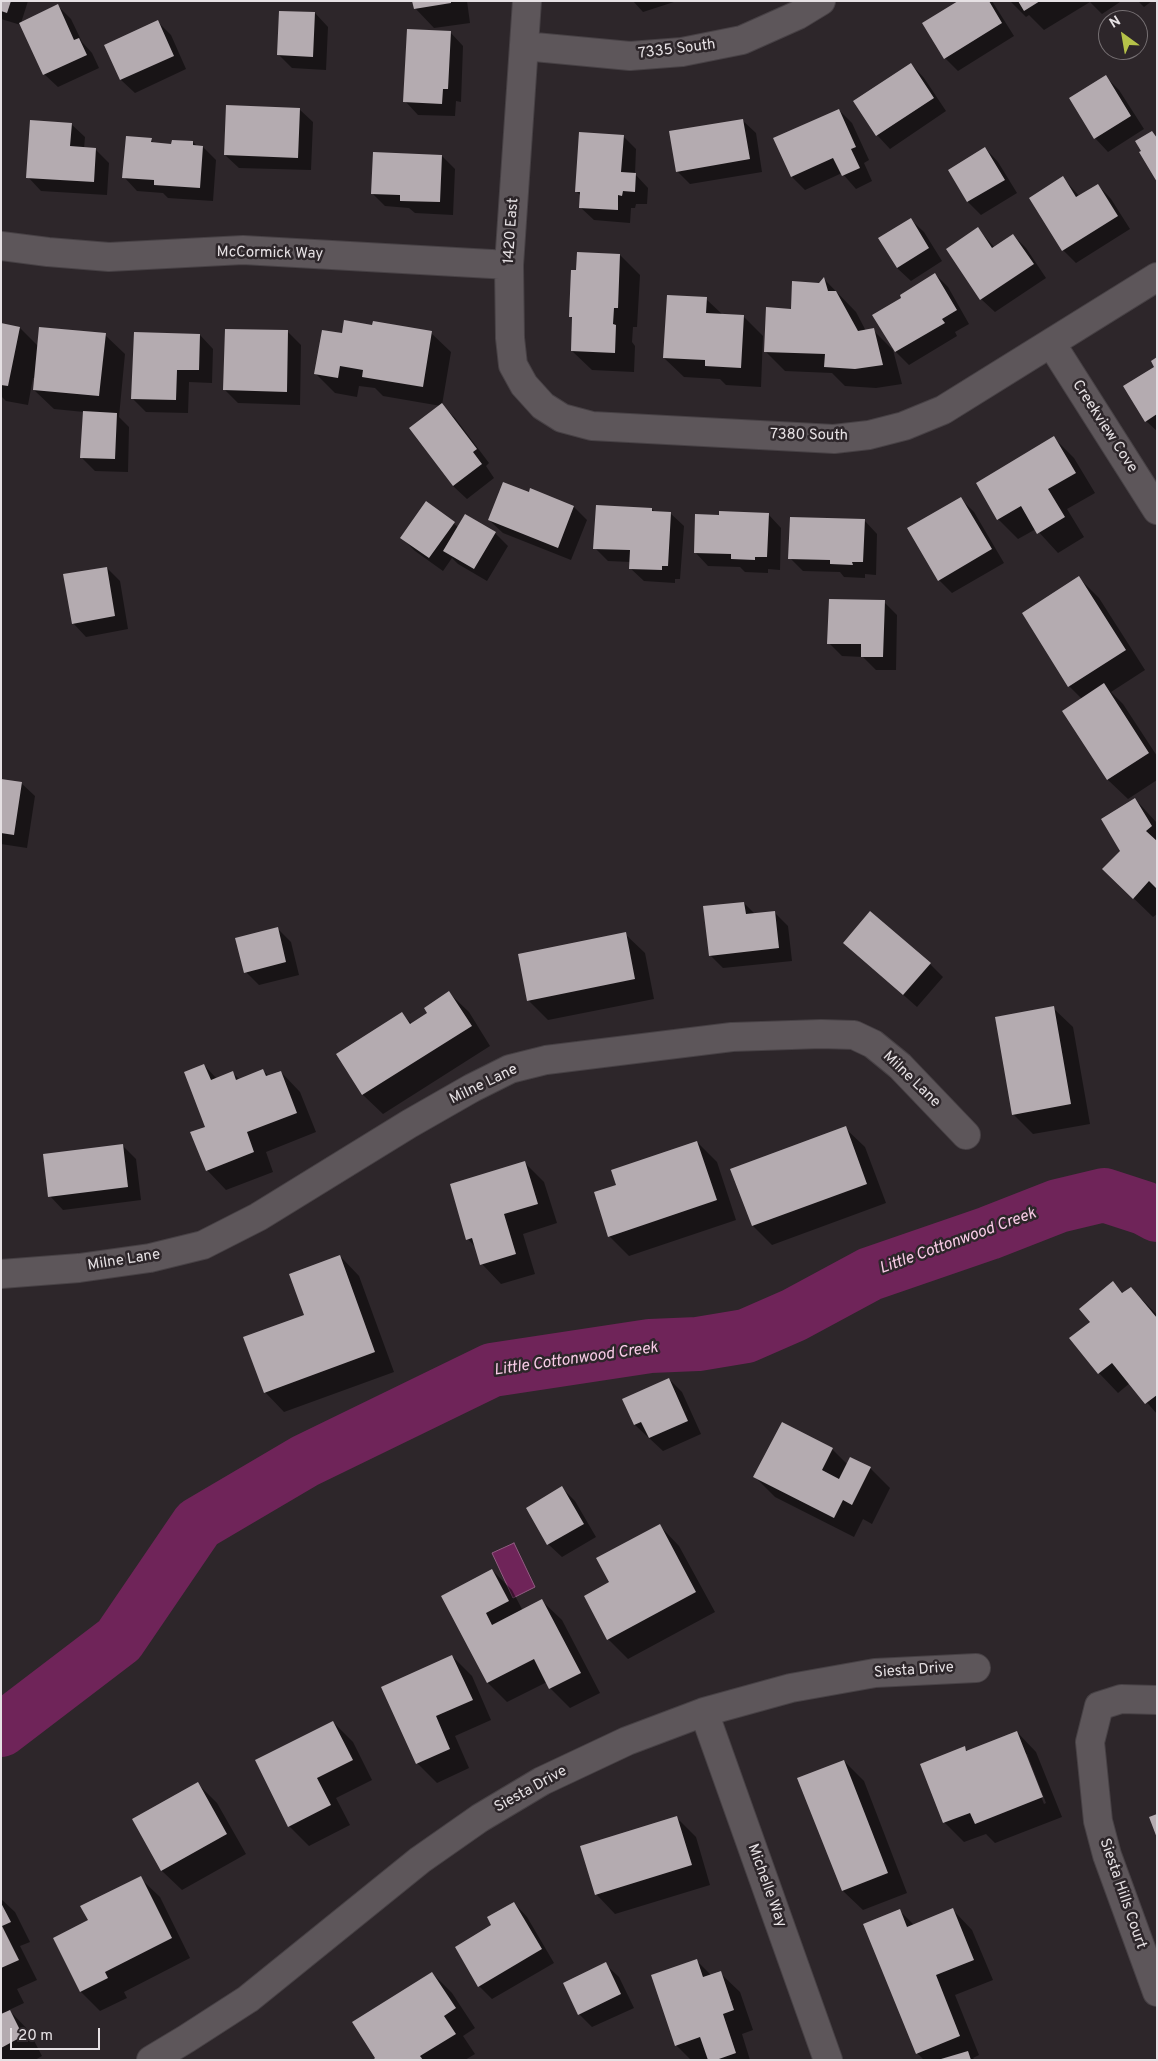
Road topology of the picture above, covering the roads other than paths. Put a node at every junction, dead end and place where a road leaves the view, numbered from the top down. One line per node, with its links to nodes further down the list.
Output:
1 (527, 1): 3 (street, 1420 East)
2 (821, 1): 3 (street, 7335 South)
3 (524, 46): 5 (street, 1420 East)
4 (1, 246): 5 (street, McCormick Way)
5 (509, 265): 8 (street, 1420 East)
6 (1157, 278): 7 (street, 7380 South)
7 (1051, 343): 8 (street, 7380 South); 9 (street, Creekview Cove)
8 (543, 406)
9 (1157, 510)
10 (966, 1135): 11 (street, Milne Lane)
11 (1, 1274)
12 (976, 1668): 14 (street, Siesta Drive)
13 (1157, 1700): 15 (street, Siesta Hills Court)
14 (704, 1712): 16 (street, Siesta Drive); 17 (street, Michelle Way)
15 (1157, 1992)
16 (151, 2060)
17 (828, 2060)

